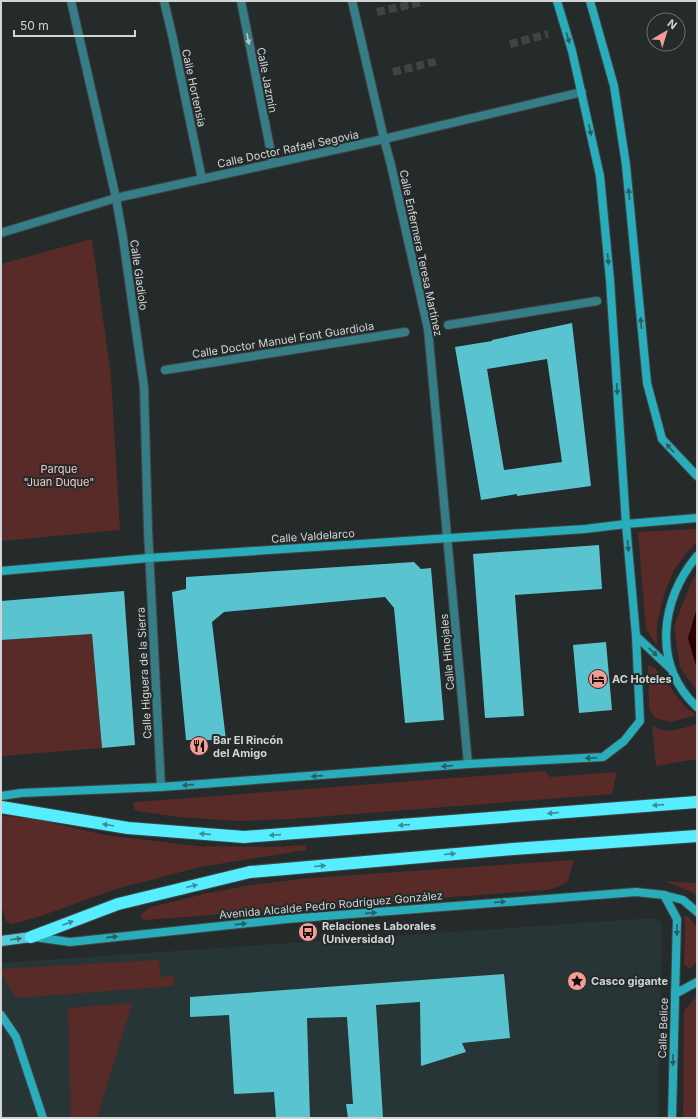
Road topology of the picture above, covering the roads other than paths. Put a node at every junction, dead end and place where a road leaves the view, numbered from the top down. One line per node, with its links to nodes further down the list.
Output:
1 (71, 1): 11 (street, Calle Gladiolo)
2 (164, 1): 10 (street, Calle Hortensia)
3 (240, 1): 9 (street, Calle Jazmín, one-way to 9)
4 (352, 1): 8 (street, Calle Enfermera Teresa Martínez)
5 (557, 1): 7 (main road, one-way to 7)
6 (590, 1): 17 (main road, one-way to 6)
7 (582, 92): 8 (street, Calle Doctor Rafael Segovia); 19 (main road, one-way to 19)
8 (384, 140): 9 (street, Calle Doctor Rafael Segovia); 20 (street, Calle Enfermera Teresa Martínez)
9 (273, 163): 10 (street, Calle Doctor Rafael Segovia)
10 (202, 179): 11 (street, Calle Doctor Rafael Segovia)
11 (116, 198): 12 (street, Calle Doctor Rafael Segovia); 22 (street, Calle Gladiolo)
12 (1, 233)
13 (598, 301): 14 (street)
14 (448, 325)
15 (405, 332): 16 (street, Calle Doctor Manuel Font Guardiola)
16 (165, 370)
17 (697, 476)
18 (697, 518): 19 (main road, Calle Valdelarco)
19 (626, 524): 20 (main road, Calle Valdelarco); 24 (main road, one-way to 24)
20 (447, 538): 22 (main road, Calle Valdelarco); 27 (street, Calle Hinojales)
21 (697, 556): 25 (main road)
22 (149, 558): 23 (main road, Calle Valdelarco); 28 (street, Calle Higuera de la Sierra)
23 (1, 571)
24 (636, 636): 25 (main road, one-way to 25); 27 (main road, one-way to 27)
25 (670, 668): 26 (main road)
26 (697, 707)
27 (468, 764): 28 (main road, one-way to 28)
28 (162, 787): 29 (main road)
29 (1, 796)
30 (697, 802): 31 (highway, one-way to 31)
31 (1, 807)
32 (697, 836): 35 (highway, one-way to 32)
33 (664, 895): 34 (main road, Avenida Alcalde Pedro Rodríguez González); 35 (main road, Avenida Alcalde Pedro Rodríguez González, one-way to 33); 38 (main road, Calle Belice, one-way to 38)
34 (697, 912)
35 (31, 937): 36 (main road, Avenida Alcalde Pedro Rodríguez González, one-way to 35)
36 (1, 941)
37 (697, 982): 38 (main road)
38 (675, 994): 41 (main road, Calle Belice, one-way to 41)
39 (1, 1015): 40 (main road)
40 (43, 1118)
41 (672, 1118)

